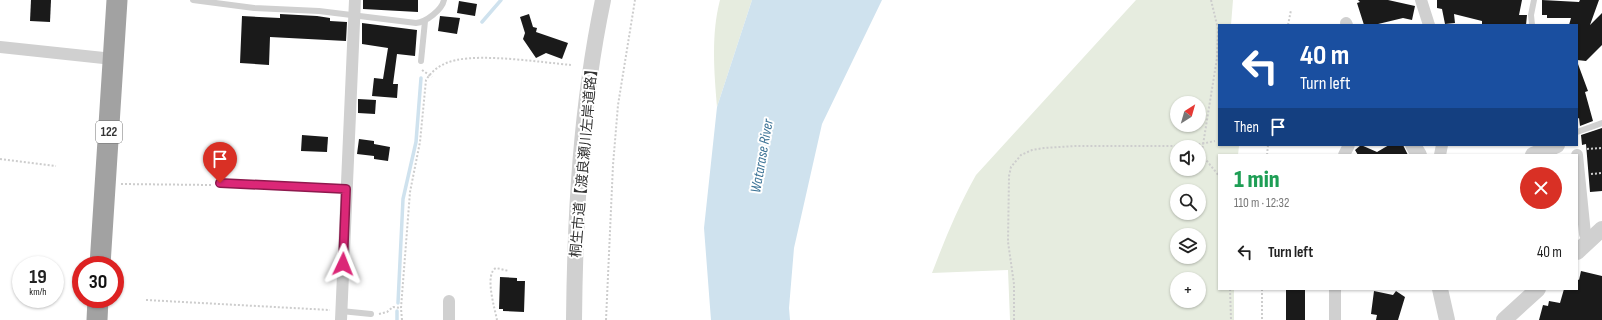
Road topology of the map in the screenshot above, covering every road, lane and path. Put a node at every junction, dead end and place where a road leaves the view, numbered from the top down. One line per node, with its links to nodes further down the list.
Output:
1 (117, 0): 17 (highway, 122)
2 (193, 0): 11 (lane)
3 (355, 0): 11 (street)
4 (444, 0): 12 (lane)
5 (603, 0): 58 (street, 桐生市道【渡良瀬川左岸道路】)
6 (635, 0): 59 (path)
7 (1212, 0): 22 (path)
8 (1421, 0): 14 (street)
9 (1534, 0): 15 (lane)
10 (1291, 10): 13 (path)
11 (354, 15): 12 (lane); 37 (street)
12 (425, 21): 18 (lane)
13 (1288, 24)
14 (1430, 24)
15 (1532, 24)
16 (0, 47): 17 (street)
17 (113, 59): 35 (highway, 122)
18 (421, 61)
19 (570, 64): 51 (path)
20 (1602, 123): 21 (lane)
21 (1578, 132)
22 (1204, 140)
23 (1215, 141): 24 (path)
24 (1206, 144)
25 (1170, 146): 60 (path)
26 (1555, 146): 29 (street)
27 (1602, 148): 28 (path)
28 (1576, 151)
29 (1535, 154)
30 (0, 159): 32 (path)
31 (1206, 159): 34 (path)
32 (56, 166)
33 (1578, 169): 39 (street)
34 (1218, 175)
35 (105, 182): 36 (path); 41 (highway, 122)
36 (220, 183): 37 (lane)
37 (346, 189): 53 (street)
38 (1602, 229): 39 (street)
39 (1589, 241): 40 (street)
40 (1578, 251)
41 (101, 256)
42 (509, 270): 57 (path)
43 (1230, 290): 61 (path)
44 (1262, 290): 62 (path)
45 (1335, 290): 63 (street)
46 (1440, 290): 64 (street)
47 (1537, 290): 65 (street)
48 (146, 300): 53 (path)
49 (449, 301): 56 (street)
50 (98, 308): 54 (highway)
51 (401, 308): 52 (path); 55 (path)
52 (371, 314): 53 (lane)
53 (341, 316)
54 (97, 320)
55 (402, 320)
56 (449, 320)
57 (497, 320)
58 (574, 320)
59 (606, 320)
60 (1014, 320)
61 (1231, 320)
62 (1262, 320)
63 (1335, 320)
64 (1447, 320)
65 (1504, 320)

